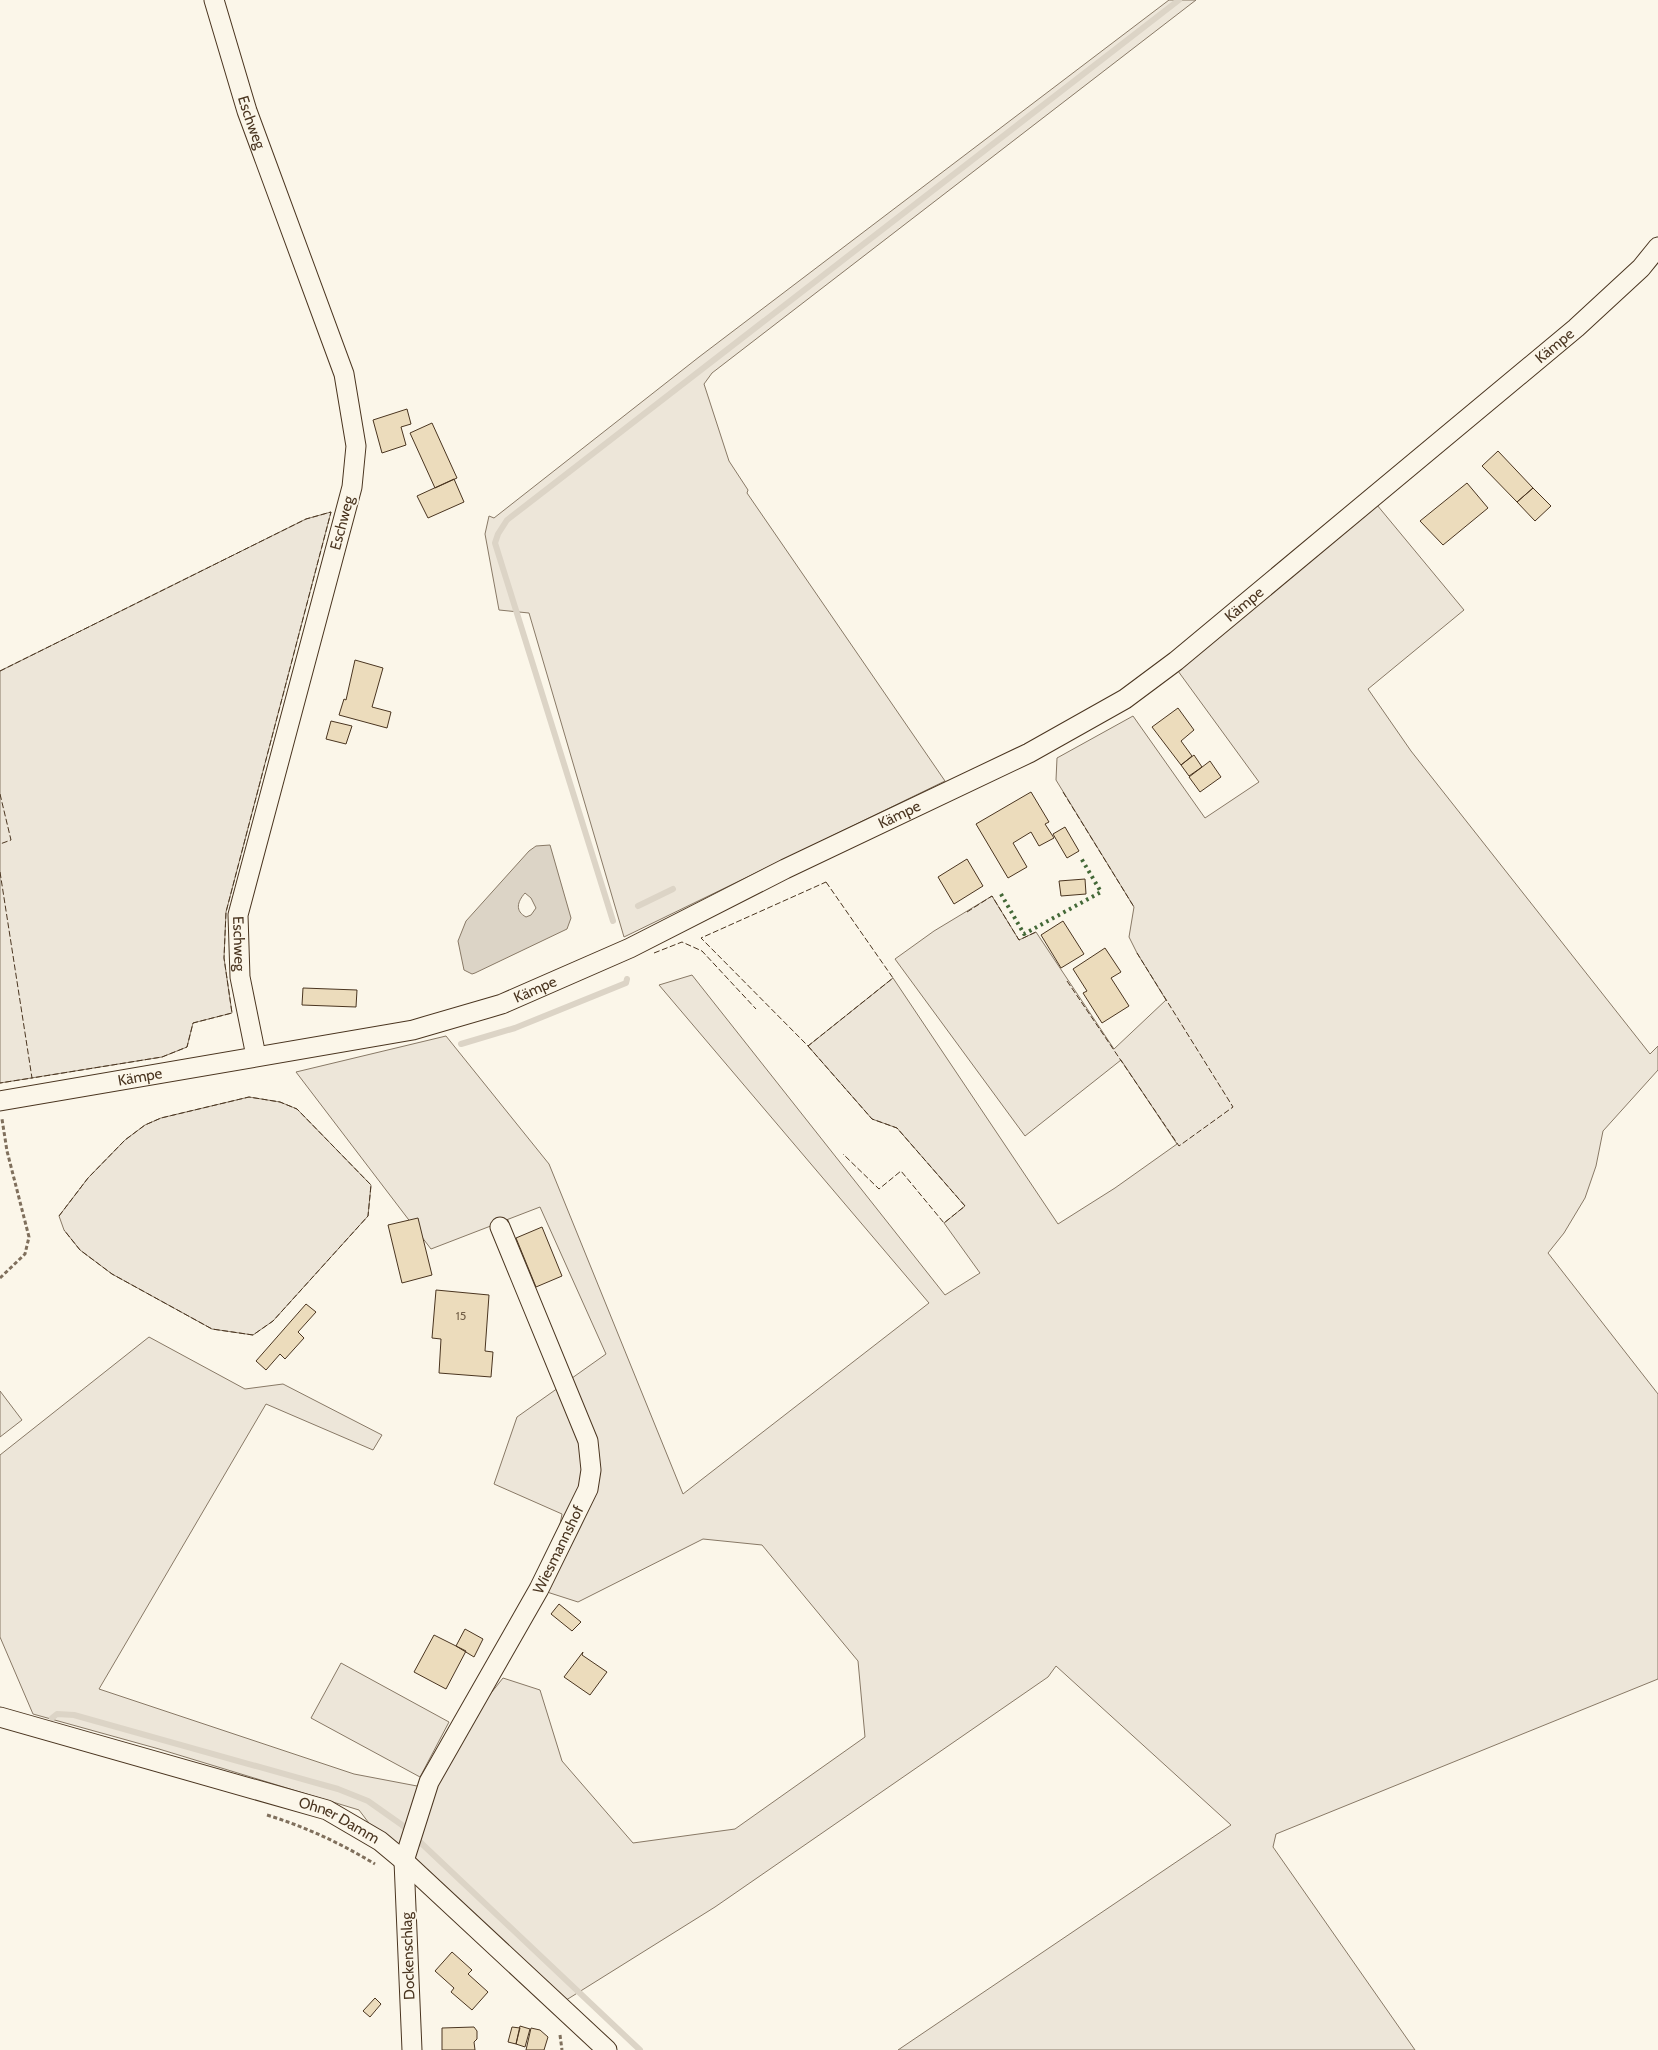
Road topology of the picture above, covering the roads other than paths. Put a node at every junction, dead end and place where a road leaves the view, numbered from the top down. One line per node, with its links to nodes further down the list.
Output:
1 (214, 0): 3 (street, Eschweg)
2 (1658, 247): 3 (street, Kämpe)
3 (256, 1056): 4 (street, Kämpe)
4 (1, 1109)
5 (500, 1227): 7 (street, Wiesmannshof)
6 (0, 1717): 7 (street, Ohner Damm)
7 (404, 1861): 8 (street, Dockenschlag); 9 (street, Ohner Damm)
8 (412, 2050)
9 (607, 2050)

